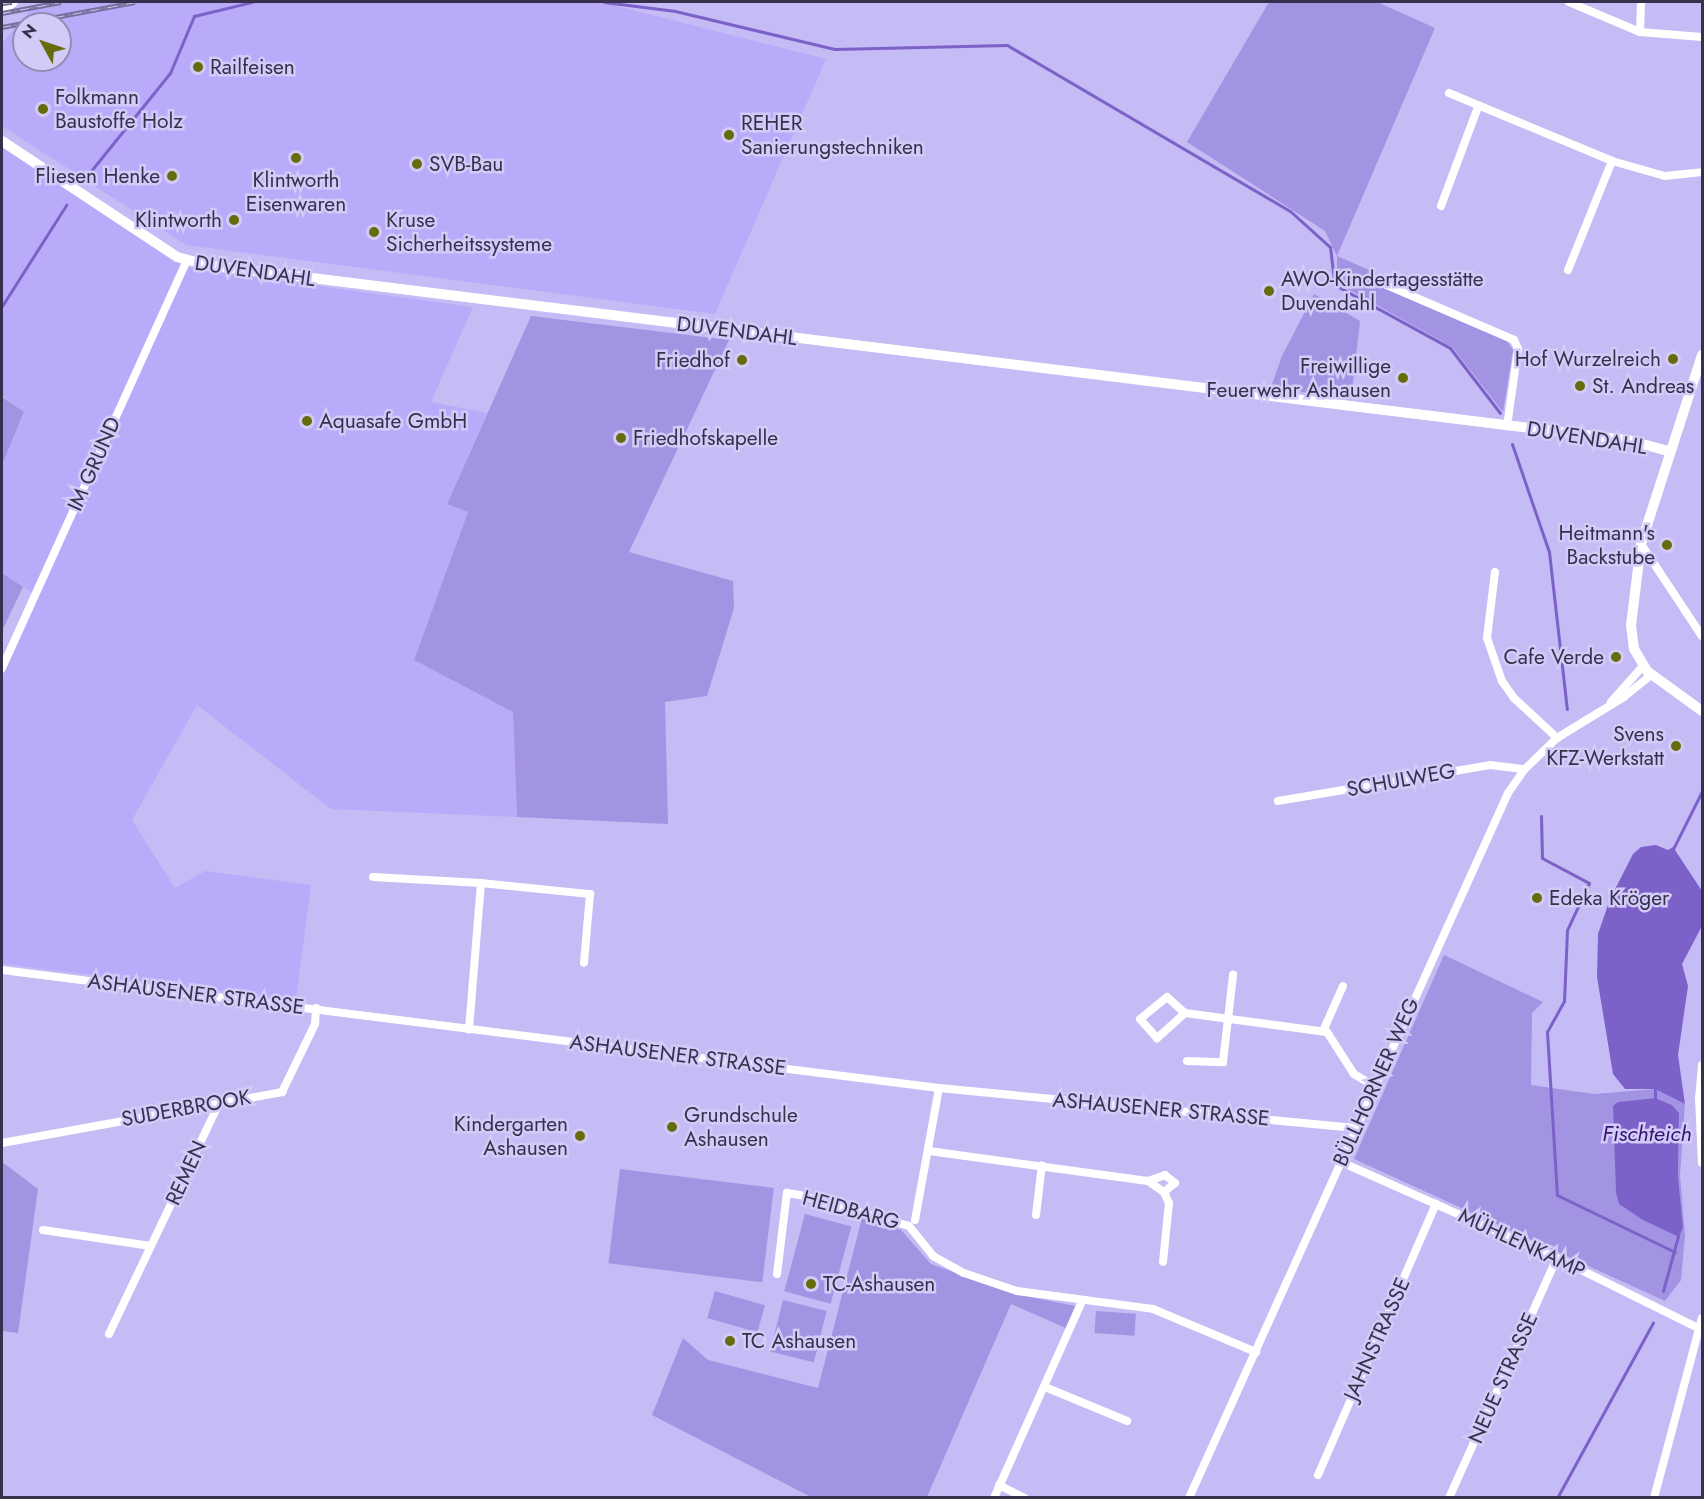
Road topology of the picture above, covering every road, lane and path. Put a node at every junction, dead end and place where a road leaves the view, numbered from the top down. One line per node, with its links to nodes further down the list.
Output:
1 (13, 2): 4 (street)
2 (1569, 2): 5 (street)
3 (1641, 2): 5 (street)
4 (2, 11)
5 (1640, 32): 6 (street)
6 (1702, 37)
7 (1449, 93): 8 (street)
8 (1478, 107): 10 (street); 12 (street)
9 (2, 141): 13 (street, DUVENDAHL)
10 (1612, 162): 11 (street); 14 (street)
11 (1702, 172)
12 (1441, 206)
13 (187, 261): 17 (street, DUVENDAHL); 23 (street, IM GRUND)
14 (1568, 270)
15 (1375, 280): 17 (street, DUVENDAHL)
16 (1702, 355): 18 (street)
17 (1507, 426): 18 (street, DUVENDAHL)
18 (1668, 452): 19 (street)
19 (1641, 544): 21 (street); 22 (street)
20 (1495, 572): 27 (street)
21 (1702, 636)
22 (1643, 666): 24 (street); 25 (street, BÜLLHORNER WEG)
23 (2, 668)
24 (1651, 675): 25 (street, BÜLLHORNER WEG); 26 (street)
25 (1611, 703): 27 (street, BÜLLHORNER WEG)
26 (1702, 711)
27 (1557, 738): 28 (street, BÜLLHORNER WEG)
28 (1525, 769): 29 (street, SCHULWEG); 43 (street, BÜLLHORNER WEG)
29 (1278, 801)
30 (373, 877): 31 (street)
31 (481, 883): 32 (street); 39 (street)
32 (584, 963)
33 (2, 970): 36 (street, ASHAUSENER STRASSE)
34 (1233, 975): 38 (street)
35 (1343, 986): 40 (street)
36 (316, 1008): 39 (street, ASHAUSENER STRASSE); 45 (street, SUDERBROOK)
37 (1185, 1013): 37 (street); 38 (street)
38 (1227, 1019): 40 (street); 41 (street)
39 (469, 1030): 44 (street, ASHAUSENER STRASSE)
40 (1323, 1031): 43 (street)
41 (1187, 1061)
42 (1702, 1065): 50 (street)
43 (1374, 1086): 46 (street, BÜLLHORNER WEG)
44 (939, 1088): 46 (street, ASHAUSENER STRASSE); 48 (street)
45 (220, 1101): 47 (street, SUDERBROOK); 58 (street, REMEN)
46 (1355, 1128): 49 (street, BÜLLHORNER WEG)
47 (2, 1143)
48 (929, 1151): 51 (street); 56 (street)
49 (1341, 1162): 54 (street, MÜHLENKAMP); 66 (street, BÜLLHORNER WEG)
50 (1702, 1163)
51 (1042, 1165): 52 (street); 55 (street)
52 (1148, 1180): 53 (street); 53 (street)
53 (1164, 1192): 60 (street)
54 (1436, 1203): 59 (street, MÜHLENKAMP); 69 (street, JAHNSTRASSE)
55 (1036, 1215)
56 (915, 1220)
57 (43, 1230): 58 (street)
58 (151, 1246): 65 (street, REMEN)
59 (1557, 1258): 64 (street, MÜHLENKAMP); 74 (street, NEUE STRASSE)
60 (1162, 1262)
61 (777, 1274): 62 (street, HEIDBARG)
62 (1082, 1301): 66 (street, HEIDBARG); 67 (street)
63 (1702, 1318): 64 (street)
64 (1700, 1329): 75 (street)
65 (109, 1334)
66 (1256, 1352): 73 (street, BÜLLHORNER WEG)
67 (1045, 1387): 68 (street); 70 (street)
68 (1127, 1422)
69 (1318, 1475)
70 (999, 1485): 71 (street); 72 (street)
71 (994, 1497)
72 (1025, 1497)
73 (1189, 1497)
74 (1449, 1497)
75 (1654, 1497)

